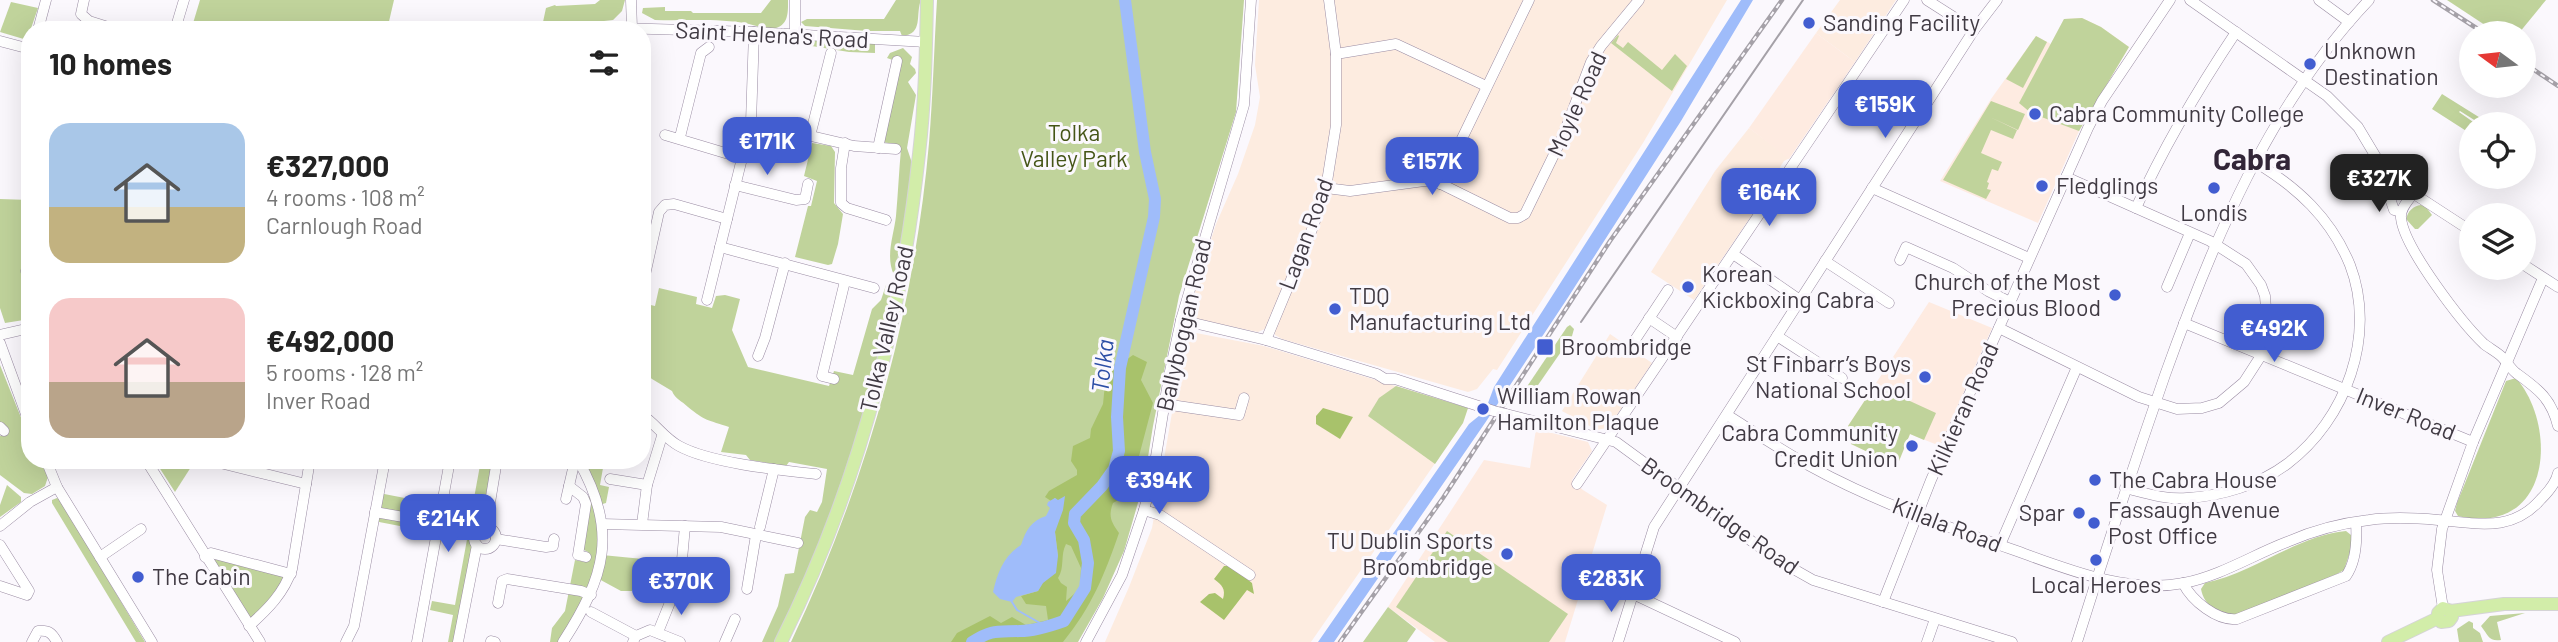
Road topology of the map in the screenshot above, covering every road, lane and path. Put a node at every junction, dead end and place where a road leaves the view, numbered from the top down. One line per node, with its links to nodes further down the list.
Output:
1 (46, 0): 18 (street)
2 (84, 0): 19 (street)
3 (184, 0): 20 (street)
4 (631, 0): 21 (street)
5 (795, 0): 27 (street)
6 (927, 0): 29 (main road, Tolka Valley Road)
7 (1251, 0): 80 (street, Ballyboggan Road)
8 (1329, 0): 33 (street, Lagan Road)
9 (1529, 0): 36 (street)
10 (1904, 0): 63 (street)
11 (1927, 0): 24 (street)
12 (1997, 0): 24 (street)
13 (2170, 0): 46 (street, Kilkieran Road)
14 (2190, 0): 26 (street)
15 (2319, 0): 22 (street)
16 (2369, 0): 22 (street)
17 (1637, 1): 48 (street, Moyle Road)
18 (40, 21)
19 (93, 21)
20 (178, 21)
21 (632, 21)
22 (2350, 22): 35 (street)
23 (651, 29): 25 (street, Saint Helena's Road)
24 (1974, 30): 52 (street)
25 (754, 32): 27 (street, Saint Helena's Road); 37 (street)
26 (2236, 32): 35 (street); 54 (street)
27 (795, 35): 29 (street, Saint Helena's Road)
28 (0, 41): 30 (street)
29 (926, 42): 180 (main road, Tolka Valley Road)
30 (21, 47)
31 (709, 47): 40 (street)
32 (831, 53): 39 (street)
33 (1336, 54): 36 (street); 51 (street, Lagan Road)
34 (897, 61): 42 (street)
35 (2305, 79): 45 (street); 53 (street)
36 (1486, 86): 48 (street)
37 (751, 122): 39 (street); 44 (street)
38 (665, 135): 40 (street)
39 (810, 136): 41 (street)
40 (680, 137): 44 (street)
41 (845, 144): 42 (street); 57 (street)
42 (878, 148): 43 (street)
43 (896, 149)
44 (742, 158): 49 (street)
45 (2255, 162): 60 (street); 96 (street)
46 (2066, 177): 54 (street); 64 (street, Kilkieran Road)
47 (808, 184): 49 (street)
48 (1440, 184): 51 (street)
49 (735, 185): 56 (street)
50 (2386, 187): 55 (street)
51 (1326, 188): 87 (street, Lagan Road)
52 (1872, 188): 64 (street); 66 (street)
53 (2412, 194): 55 (street); 58 (street)
54 (2136, 208): 59 (street)
55 (2401, 212): 92 (street)
56 (727, 219): 61 (street); 62 (street)
57 (886, 220)
58 (2459, 223)
59 (2190, 233): 60 (street); 71 (street)
60 (2215, 244): 81 (street); 90 (street)
61 (720, 247): 67 (street); 75 (street)
62 (651, 248)
63 (1733, 254): 76 (street); 85 (street)
64 (2029, 258): 77 (street, Kilkieran Road)
65 (1900, 260): 77 (street)
66 (1825, 261): 76 (street); 78 (street)
67 (785, 263): 70 (street); 91 (street)
68 (2536, 273): 69 (street)
69 (2543, 278): 72 (street); 92 (street)
70 (845, 281): 73 (street); 95 (street)
71 (2167, 287)
72 (2558, 287)
73 (874, 288)
74 (1668, 290): 79 (street)
75 (706, 300)
76 (1800, 300): 86 (street)
77 (2010, 302): 82 (street, Kilkieran Road)
78 (1889, 303)
79 (1649, 318): 85 (street); 89 (street)
80 (1181, 320): 87 (street, Broombridge Road); 100 (street, Ballyboggan Road)
81 (2184, 323): 90 (street, Inver Road); 99 (street)
82 (1999, 328): 93 (street); 130 (street, Kilkieran Road)
83 (21, 330): 84 (street)
84 (0, 335)
85 (1677, 337): 105 (street)
86 (1777, 337): 94 (street); 101 (street)
87 (1266, 340): 105 (street, Broombridge Road, bridge)
88 (0, 343): 98 (street)
89 (1631, 346)
90 (2262, 355): 96 (street, Inver Road); 99 (street)
91 (758, 356)
92 (2505, 363): 103 (street); 106 (street)
93 (2077, 367): 99 (street); 146 (street)
94 (1842, 378)
95 (834, 379)
96 (2345, 389): 106 (street, Inver Road); 126 (street)
97 (1244, 398): 100 (street)
98 (21, 400)
99 (2155, 403): 126 (street)
100 (1164, 404): 128 (street, Ballyboggan Road)
101 (1727, 415): 125 (street); 130 (street, Killala Road)
102 (651, 422): 104 (street)
103 (2558, 426)
104 (662, 436): 116 (street); 122 (street)
105 (1608, 439): 121 (street); 125 (street, Broombridge Road)
106 (2473, 442): 131 (street)
107 (50, 469): 123 (street)
108 (151, 469): 149 (street)
109 (245, 469): 120 (street)
110 (308, 469): 120 (street)
111 (383, 469): 129 (street)
112 (448, 469): 132 (street)
113 (496, 469): 138 (street)
114 (574, 469): 124 (street)
115 (582, 469): 134 (street)
116 (774, 469): 117 (street); 140 (street)
117 (816, 474)
118 (2558, 476): 131 (street, Killala Road)
119 (610, 479): 122 (street)
120 (306, 484): 151 (street)
121 (1577, 484)
122 (647, 485): 135 (street)
123 (57, 486): 136 (street); 148 (street)
124 (569, 486): 127 (street); 147 (street)
125 (1679, 486): 158 (street); 160 (street, Broombridge Road)
126 (2125, 488): 153 (street)
127 (566, 499)
128 (1144, 510): 152 (street); 181 (street, Ballyboggan Road)
129 (375, 512): 132 (street); 174 (street)
130 (1917, 514): 146 (street, Killala Road); 160 (street, Kilkieran Road)
131 (2446, 521): 133 (street, Killala Road); 164 (street)
132 (438, 523): 175 (street)
133 (2356, 523): 154 (street, Killala Road); 154 (street)
134 (602, 524): 135 (street); 159 (street)
135 (642, 524): 137 (street)
136 (0, 525)
137 (685, 526): 140 (street); 150 (street)
138 (486, 527): 142 (street); 145 (street)
139 (141, 529): 148 (street)
140 (758, 531): 143 (street); 156 (street)
141 (554, 538): 142 (street)
142 (496, 539): 145 (street)
143 (798, 543)
144 (0, 545): 155 (street)
145 (477, 545): 176 (street)
146 (2000, 545): 153 (street, Killala Road)
147 (586, 556)
148 (100, 557): 172 (street)
149 (205, 557): 151 (street); 167 (street)
150 (681, 571)
151 (291, 574): 167 (street)
152 (1250, 575)
153 (2097, 577): 154 (street, Killala Road); 186 (street)
154 (2183, 583)
155 (0, 586)
156 (747, 589)
157 (675, 590): 168 (street)
158 (1633, 594): 182 (street); 183 (street)
159 (591, 595): 161 (street); 177 (street)
160 (1883, 602): 166 (street, Broombridge Road)
161 (498, 603)
162 (2558, 604): 164 (main road)
163 (591, 612): 169 (street)
164 (2444, 612): 187 (main road)
165 (735, 619): 179 (street)
166 (1935, 619): 184 (street); 185 (street, Broombridge Road)
167 (249, 626): 173 (street)
168 (658, 632): 169 (street); 178 (street)
169 (635, 639)
170 (32, 642): 171 (street)
171 (57, 642)
172 (152, 642)
173 (260, 642)
174 (346, 642)
175 (417, 642)
176 (458, 642)
177 (563, 642)
178 (680, 642)
179 (725, 642)
180 (781, 642)
181 (1086, 642)
182 (1618, 642)
183 (1735, 642)
184 (1927, 642)
185 (2012, 642)
186 (2077, 642)
187 (2388, 642)

